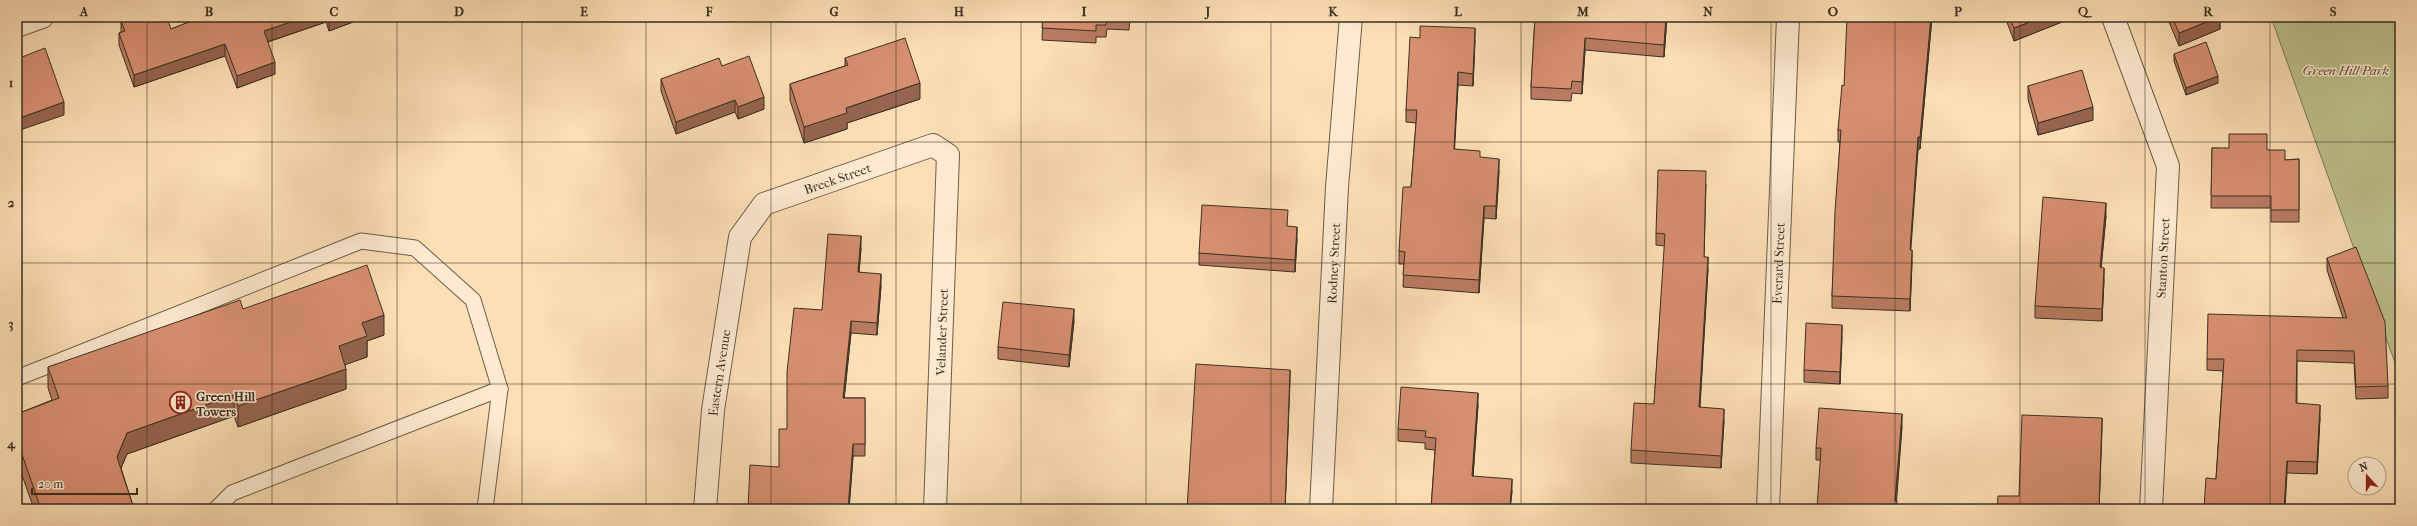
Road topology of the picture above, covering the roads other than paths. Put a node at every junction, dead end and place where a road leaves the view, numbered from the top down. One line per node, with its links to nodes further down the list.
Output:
1 (42, 17): 5 (street)
2 (1351, 17): 14 (street, Rodney Street)
3 (1788, 17): 15 (street, Everard Street)
4 (2113, 17): 16 (street, Stanton Street)
5 (17, 26)
6 (948, 155): 7 (street, Breck Street); 13 (street, Velander Street)
7 (740, 237): 12 (street, Eastern Avenue)
8 (17, 378): 9 (lane)
9 (500, 389): 10 (lane); 11 (lane)
10 (216, 509)
11 (485, 509)
12 (704, 509)
13 (935, 509)
14 (1322, 509)
15 (1768, 509)
16 (2151, 509)

